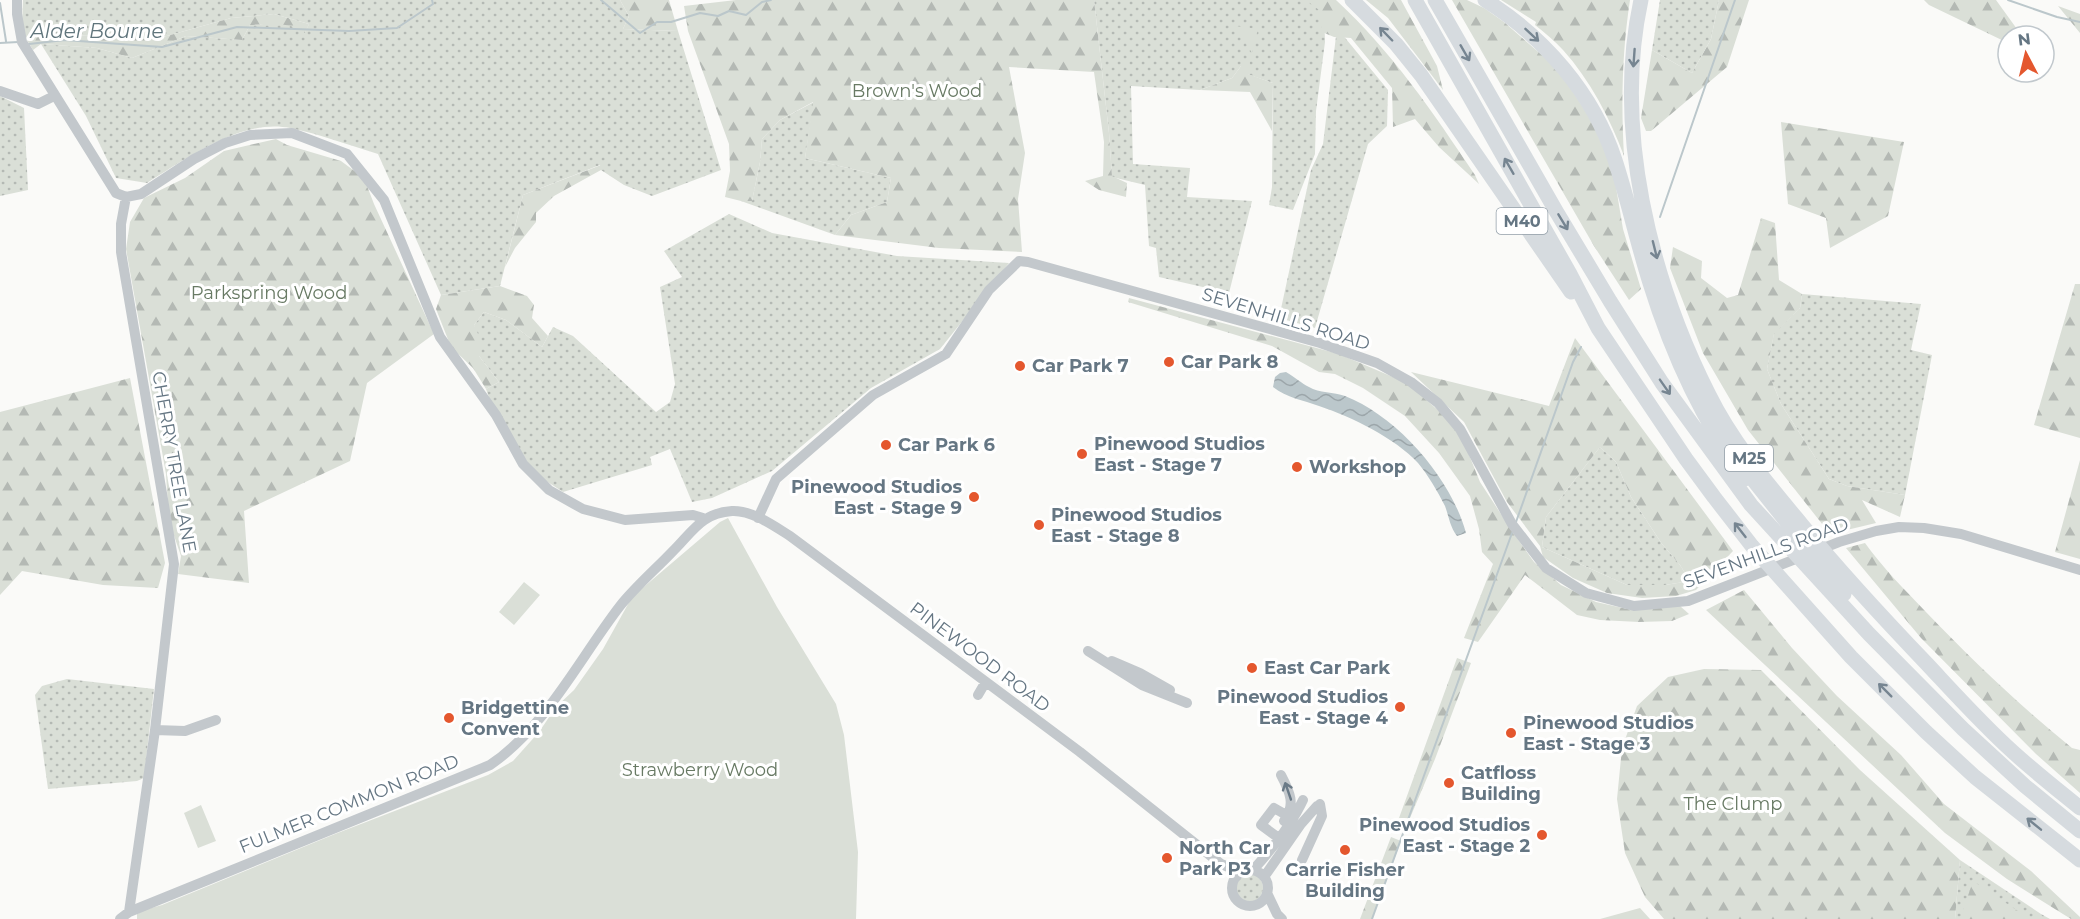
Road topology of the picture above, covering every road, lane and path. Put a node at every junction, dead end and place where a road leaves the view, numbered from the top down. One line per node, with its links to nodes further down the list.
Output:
1 (17, 0): 8 (street)
2 (1352, 0): 10 (highway, M40, one-way to 2)
3 (1415, 0): 10 (highway, M25, one-way to 3)
4 (1485, 0): 11 (highway, M25, one-way to 11)
5 (1641, 0): 23 (highway, M25, one-way to 23)
6 (1436, 1): 15 (highway, M25, one-way to 15)
7 (0, 91): 8 (street)
8 (54, 96): 9 (street)
9 (126, 197): 12 (street, PINEWOOD ROAD); 20 (street, CHERRY TREE LANE)
10 (1598, 328): 29 (highway, M25, one-way to 10)
11 (1708, 418): 15 (highway, M25); 24 (highway, M25)
12 (703, 518): 13 (street, PINEWOOD ROAD); 37 (street, FULMER COMMON ROAD)
13 (758, 518): 14 (street, SEVENHILLS ROAD); 16 (street, PINEWOOD ROAD)
14 (2080, 570)
15 (1836, 598): 26 (highway, M25)
16 (985, 683): 17 (street); 30 (street, PINEWOOD ROAD)
17 (978, 695)
18 (1187, 703): 18 (street)
19 (216, 720): 20 (street)
20 (156, 730): 37 (street, CHERRY TREE LANE)
21 (1281, 775): 25 (street, one-way to 21)
22 (1303, 800): 27 (street)
23 (2080, 808)
24 (2080, 815)
25 (1288, 816): 27 (street); 27 (street)
26 (2080, 831)
27 (1275, 841): 31 (street)
28 (1302, 860): 33 (street)
29 (2080, 860)
30 (1221, 864): 32 (street, PINEWOOD ROAD); 34 (street, PINEWOOD ROAD)
31 (1253, 870): 32 (street); 33 (street)
32 (1241, 872): 34 (street)
33 (1264, 877): 35 (street)
34 (1232, 887): 36 (street)
35 (1267, 893): 36 (street); 38 (street)
36 (1254, 905): 38 (street)
37 (129, 912): 39 (street, FULMER COMMON ROAD)
38 (1280, 916)
39 (120, 919)

